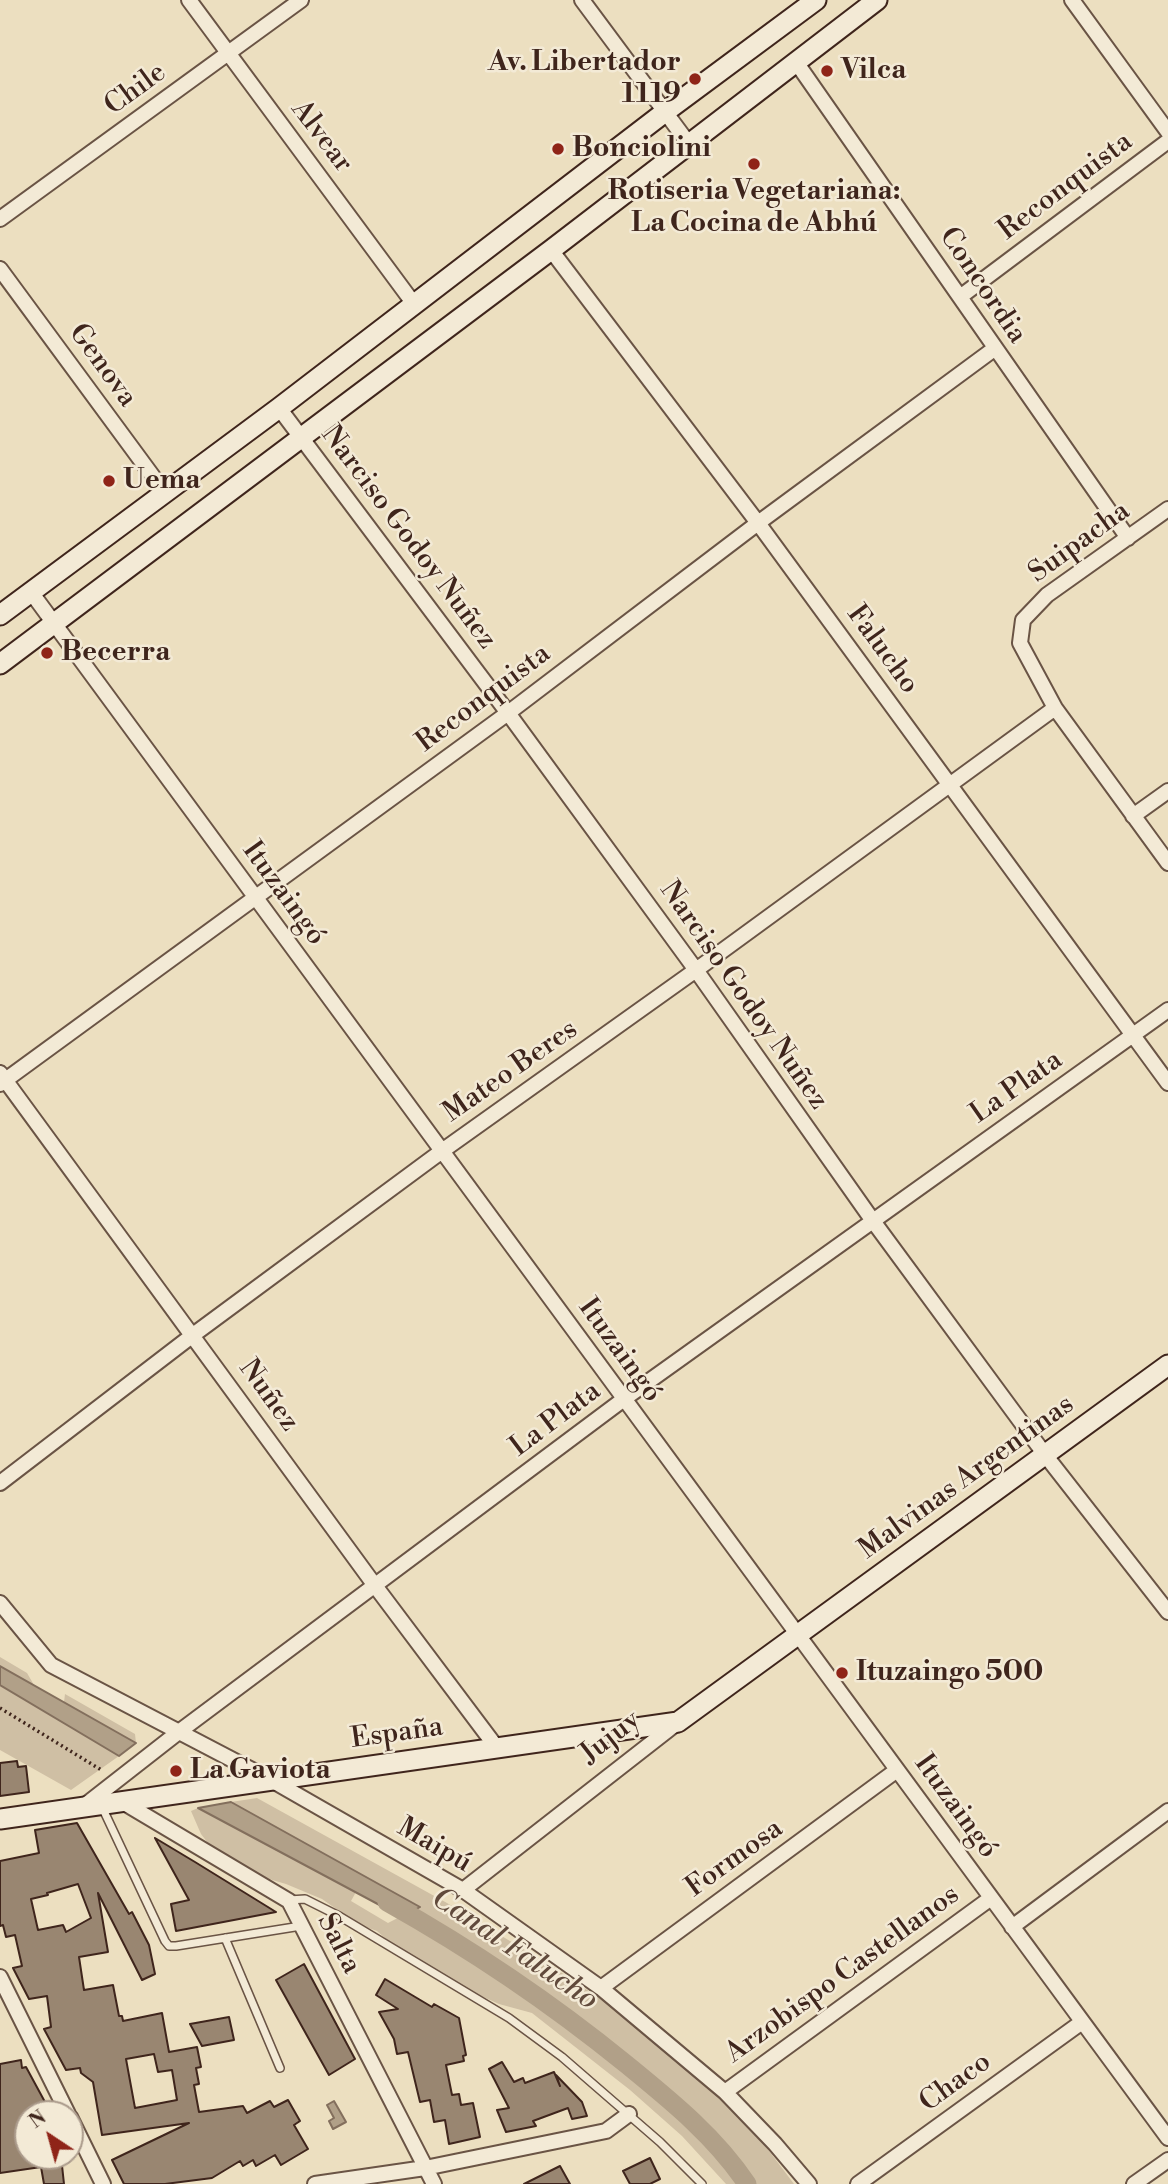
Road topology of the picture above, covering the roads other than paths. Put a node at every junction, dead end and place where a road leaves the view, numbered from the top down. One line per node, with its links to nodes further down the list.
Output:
1 (189, 0): 7 (street, Alvear)
2 (301, 0): 7 (street, Chile)
3 (582, 0): 9 (street)
4 (816, 0): 9 (main road)
5 (877, 0): 8 (main road)
6 (1072, 0): 10 (street)
7 (229, 54): 13 (street, Chile); 17 (street, Alvear)
8 (796, 62): 12 (main road); 16 (street, Concordia)
9 (665, 112): 12 (street); 17 (main road)
10 (1168, 132)
11 (1168, 141): 16 (street, Reconquista)
12 (689, 144): 14 (main road)
13 (0, 219)
14 (551, 250): 20 (main road); 23 (street, Falucho)
15 (0, 269): 21 (street, Genova)
16 (960, 297): 18 (street, Concordia)
17 (414, 304): 19 (main road)
18 (994, 349): 23 (street, Reconquista); 24 (street, Concordia)
19 (279, 408): 20 (street, Narciso Godoy Nuñez); 21 (main road)
20 (301, 437): 27 (main road); 30 (street, Narciso Godoy Nuñez)
21 (165, 493): 25 (main road)
22 (1168, 509): 24 (street, Suipacha)
23 (758, 523): 30 (street, Reconquista); 31 (street, Falucho)
24 (1128, 538): 29 (street, Suipacha)
25 (31, 592): 26 (main road); 27 (street, Ituzaingó)
26 (0, 615)
27 (53, 622): 28 (main road); 35 (street, Ituzaingó)
28 (0, 664)
29 (1055, 708): 31 (street, Mateo Beres); 33 (street)
30 (508, 713): 35 (street, Reconquista); 36 (street, Narciso Godoy Nuñez)
31 (949, 783): 36 (street, Mateo Beres); 38 (street, Falucho)
32 (1168, 791): 33 (street)
33 (1133, 816): 34 (street)
34 (1168, 863)
35 (255, 897): 39 (street, Reconquista); 41 (street, Ituzaingó)
36 (696, 970): 41 (street, Mateo Beres); 42 (street, Narciso Godoy Nuñez)
37 (1168, 1010): 38 (street, La Plata)
38 (1134, 1036): 40 (street, Falucho); 42 (street, La Plata)
39 (2, 1079): 43 (street, Nuñez)
40 (1168, 1083)
41 (442, 1151): 43 (street, Mateo Beres); 45 (street, Ituzaingó)
42 (873, 1221): 45 (street, La Plata); 46 (street, Narciso Godoy Nuñez)
43 (193, 1335): 47 (street, Mateo Beres); 48 (street, Nuñez)
44 (1168, 1365): 46 (main road, Malvinas Argentinas)
45 (624, 1399): 48 (street, La Plata); 51 (street, Ituzaingó)
46 (1046, 1456): 50 (street, Narciso Godoy Nuñez); 51 (main road, Malvinas Argentinas)
47 (0, 1483)
48 (376, 1587): 53 (street, La Plata); 54 (street, Nuñez)
49 (0, 1603): 53 (street, Maipú)
50 (1168, 1612)
51 (798, 1635): 52 (main road, Jujuy); 55 (street, Ituzaingó)
52 (678, 1722): 54 (main road, España); 60 (street, Jujuy)
53 (180, 1731): 56 (street, Maipú); 57 (street, La Plata)
54 (497, 1748): 56 (main road, España)
55 (897, 1770): 61 (street, Ituzaingó); 67 (street, Formosa)
56 (273, 1780): 57 (main road, España); 60 (street, Maipú)
57 (102, 1803): 59 (main road, España); 62 (street, Salta); 65 (lane)
58 (1168, 1811): 64 (street)
59 (0, 1819)
60 (463, 1890): 67 (street, Maipú)
61 (991, 1898): 64 (street, Ituzaingó); 70 (street, Arzobispo Castellanos)
62 (289, 1900): 63 (street, Salta); 72 (lane)
63 (301, 1926): 65 (lane); 76 (street, Salta)
64 (1012, 1927): 68 (street, Ituzaingó)
65 (225, 1938): 69 (lane)
66 (0, 1977): 71 (street)
67 (601, 1987): 70 (street, Maipú)
68 (1082, 2022): 73 (street, Ituzaingó); 82 (street, Chaco)
69 (280, 2068)
70 (725, 2092): 81 (street, Maipú)
71 (61, 2100)
72 (629, 2114): 76 (street); 80 (lane)
73 (1168, 2138)
74 (84, 2146): 77 (street)
75 (1168, 2160): 83 (street)
76 (425, 2168): 78 (street); 79 (street, Salta)
77 (103, 2184)
78 (315, 2184)
79 (434, 2184)
80 (702, 2184)
81 (809, 2184)
82 (858, 2184)
83 (1134, 2184)

